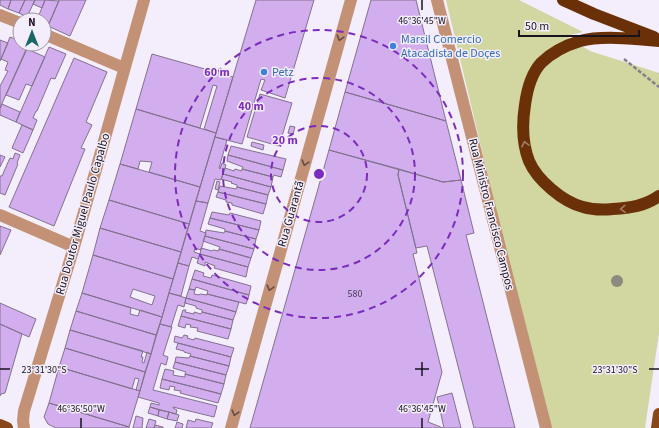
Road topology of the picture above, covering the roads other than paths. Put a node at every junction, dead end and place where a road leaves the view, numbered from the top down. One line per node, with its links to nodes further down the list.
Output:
1 (144, 0): 9 (street, Rua Doutor Miguel Paulo Capalbo)
2 (351, 0): 17 (street, Rua Guarantã, one-way to 17)
3 (437, 0): 18 (street, Rua Ministro Francisco Campos)
4 (563, 0): 8 (highway)
5 (0, 15): 6 (street)
6 (12, 20)
7 (52, 37): 9 (street)
8 (659, 40): 10 (highway, one-way to 8)
9 (124, 68): 12 (street, Rua Doutor Miguel Paulo Capalbo)
10 (659, 196)
11 (0, 215): 12 (street)
12 (74, 247): 16 (street, Rua Doutor Miguel Paulo Capalbo)
13 (659, 414): 19 (main road)
14 (0, 425): 15 (main road)
15 (7, 428)
16 (24, 428)
17 (231, 428)
18 (546, 428)
19 (657, 428)

